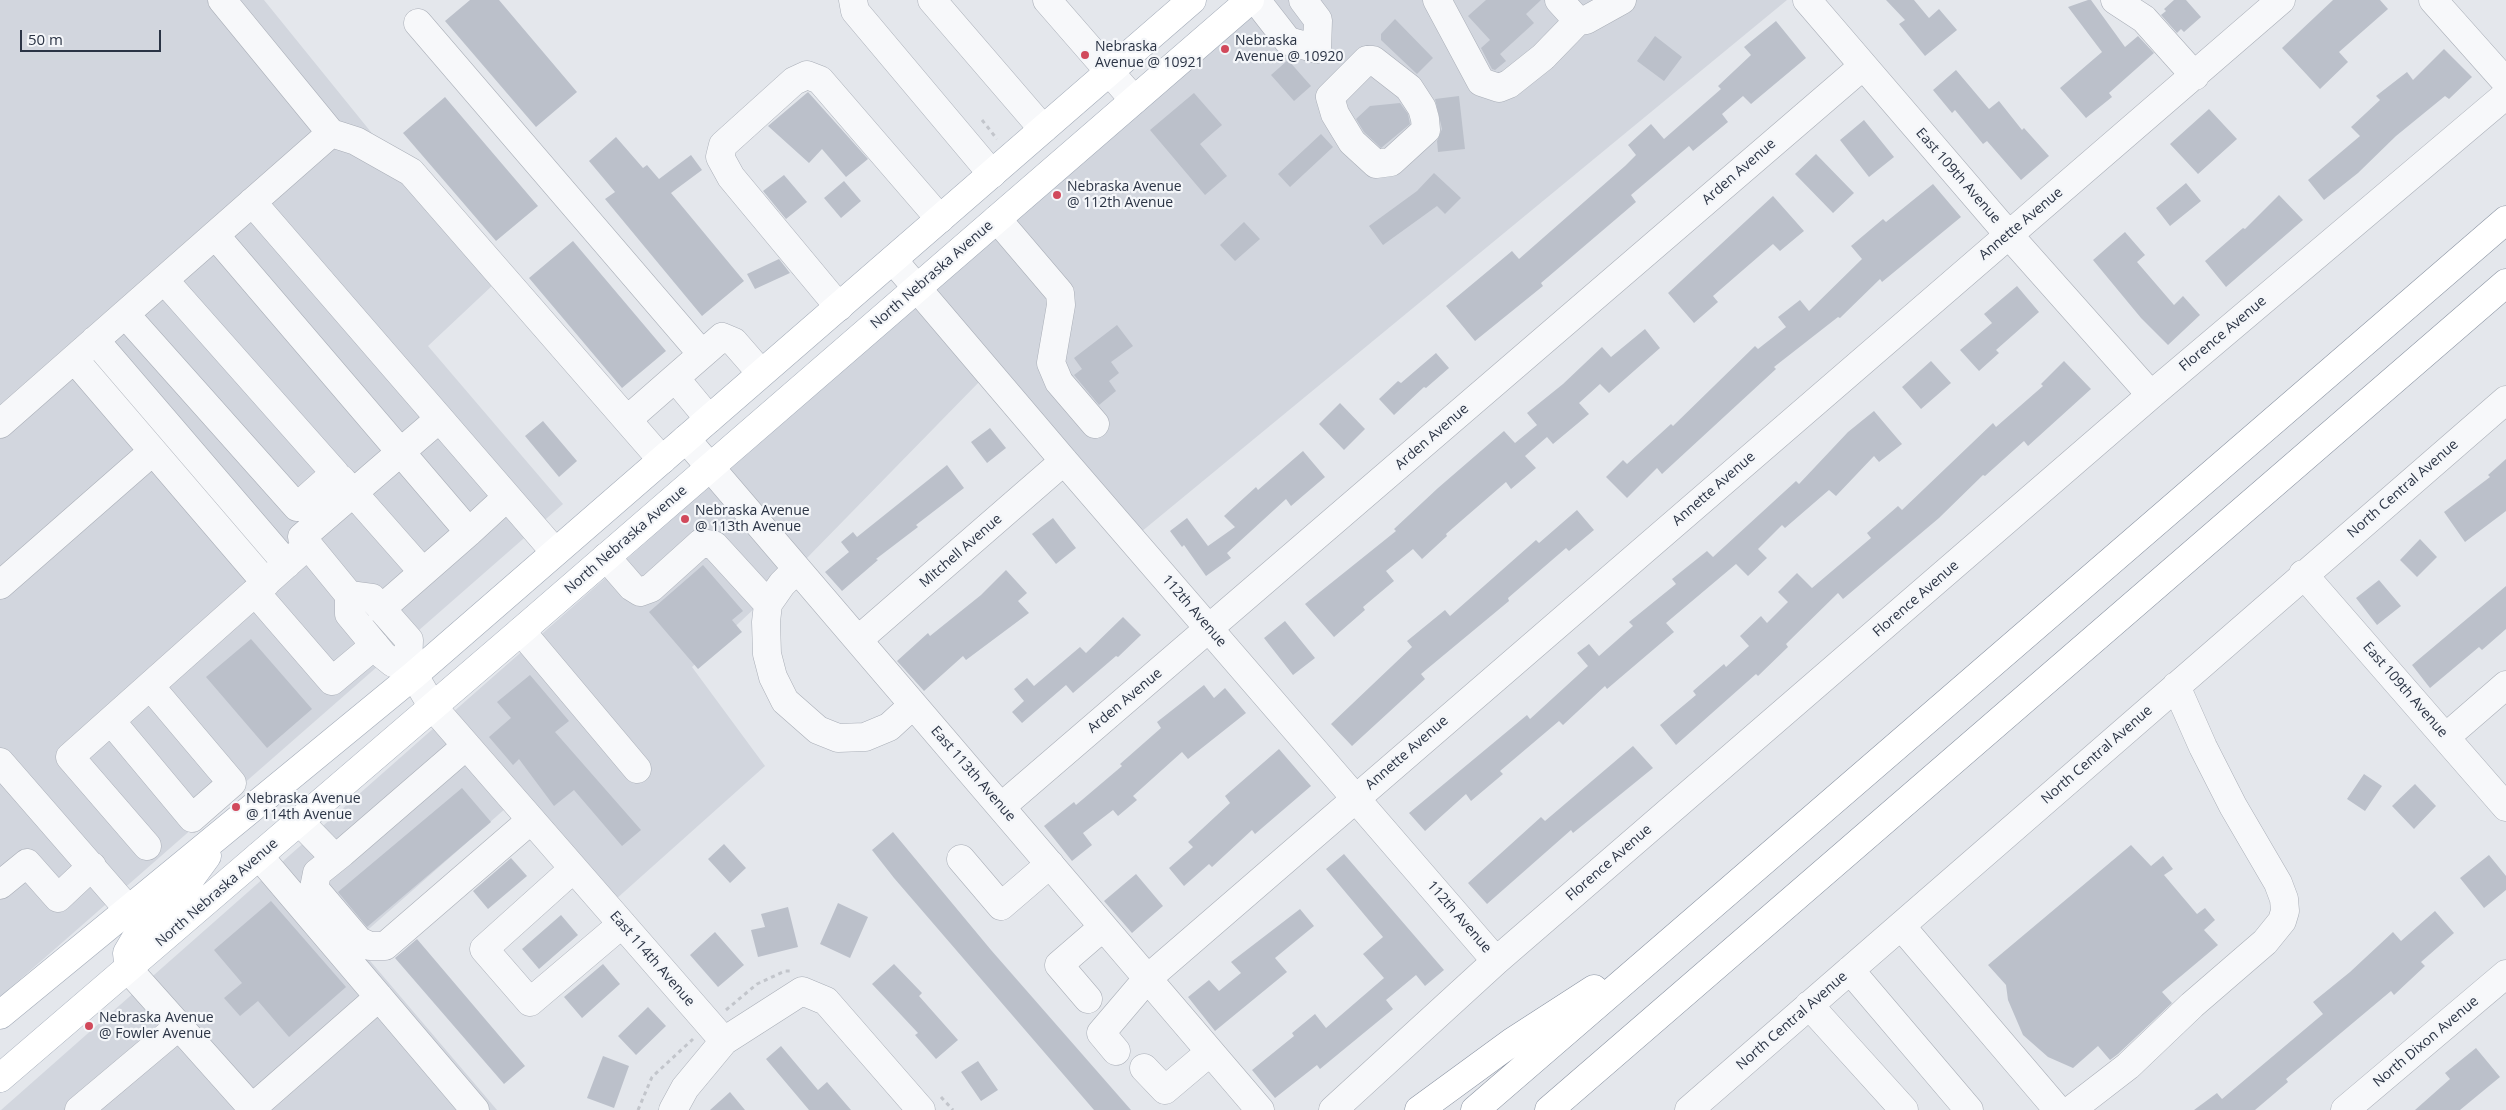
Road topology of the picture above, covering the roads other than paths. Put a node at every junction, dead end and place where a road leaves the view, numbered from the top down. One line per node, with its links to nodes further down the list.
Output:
1 (222, 0): 27 (street)
2 (853, 0): 28 (street)
3 (932, 0): 26 (street)
4 (1047, 0): 20 (street)
5 (1192, 0): 20 (main road)
6 (1250, 0): 25 (main road, North Nebraska Avenue)
7 (1256, 0): 18 (street)
8 (1303, 0): 18 (street)
9 (1437, 0): 16 (street)
10 (1559, 0): 16 (street)
11 (1622, 0): 16 (street)
12 (1807, 0): 19 (street, East 109th Avenue)
13 (2115, 0): 21 (street)
14 (2281, 0): 21 (street, Annette Avenue)
15 (2433, 0): 23 (street)
16 (1578, 21)
17 (418, 23): 42 (street)
18 (1317, 49): 22 (street)
19 (1863, 66): 33 (street, East 109th Avenue); 76 (street, Arden Avenue)
20 (1110, 72): 25 (street); 26 (main road)
21 (2195, 76): 33 (street, Annette Avenue)
22 (1347, 80)
23 (2506, 82)
24 (2506, 95): 46 (street, Florence Avenue)
25 (1134, 100): 31 (main road, North Nebraska Avenue)
26 (1043, 129): 28 (main road)
27 (332, 133): 29 (street); 50 (street)
28 (992, 174): 30 (main road)
29 (252, 202): 34 (street); 48 (street)
30 (940, 219): 35 (main road); 39 (street)
31 (997, 219): 38 (main road, North Nebraska Avenue); 52 (street)
32 (2506, 220): 109 (main road)
33 (2008, 234): 46 (street, East 109th Avenue); 91 (street, Annette Avenue)
34 (216, 235): 36 (street); 55 (street)
35 (893, 260): 38 (street, 112th Avenue); 39 (main road)
36 (164, 280): 40 (street); 59 (street)
37 (2506, 283): 134 (main road)
38 (918, 288): 57 (street, 112th Avenue); 58 (main road, North Nebraska Avenue)
39 (839, 307): 44 (main road)
40 (125, 314): 41 (street); 59 (street)
41 (96, 340): 43 (street); 67 (street)
42 (702, 354): 44 (street); 45 (street)
43 (74, 359): 51 (street); 54 (street)
44 (761, 373): 49 (main road)
45 (675, 378): 49 (street); 50 (street)
46 (2151, 395): 110 (street, Florence Avenue)
47 (2506, 400): 70 (street, North Central Avenue)
48 (439, 419): 55 (street); 62 (street)
49 (709, 419): 53 (main road)
50 (627, 420): 56 (street)
51 (0, 424)
52 (1095, 424)
53 (686, 439): 56 (main road); 58 (street, East 113th Avenue)
54 (152, 452): 71 (street); 72 (street)
55 (401, 452): 61 (street); 63 (street)
56 (662, 460): 60 (main road); 65 (main road)
57 (1064, 461): 76 (street, 112th Avenue); 78 (street, Mitchell Avenue)
58 (710, 467): 60 (main road, North Nebraska Avenue); 68 (street, East 113th Avenue)
59 (336, 473): 61 (street)
60 (686, 488): 66 (main road, North Nebraska Avenue)
61 (353, 494): 64 (street); 69 (street)
62 (507, 497): 63 (street); 65 (street)
63 (469, 532): 69 (street)
64 (308, 545): 67 (street); 73 (street)
65 (555, 552): 80 (main road)
66 (606, 557): 74 (street); 77 (main road, North Nebraska Avenue)
67 (288, 564): 72 (street)
68 (797, 569): 74 (street); 78 (street, East 113th Avenue)
69 (423, 572): 75 (street)
70 (2304, 574): 83 (street, North Central Avenue); 87 (street, East 109th Avenue)
71 (0, 585)
72 (261, 588): 79 (street); 82 (street)
73 (349, 594): 75 (street); 79 (street)
74 (768, 604): 84 (street)
75 (381, 608): 80 (street)
76 (1210, 629): 91 (street, 112th Avenue); 92 (street, Arden Avenue)
77 (521, 631): 85 (main road, North Nebraska Avenue); 89 (street)
78 (858, 640): 84 (street, East 113th Avenue)
79 (375, 645): 80 (street)
80 (411, 670): 85 (street, East 114th Avenue); 96 (main road)
81 (2506, 685): 87 (street)
82 (150, 686): 86 (street); 86 (street)
83 (2176, 686): 107 (street, North Central Avenue); 139 (street)
84 (913, 705): 92 (street, East 113th Avenue)
85 (432, 706): 88 (street, East 114th Avenue); 95 (main road, North Nebraska Avenue)
86 (111, 721): 97 (street)
87 (2446, 737): 93 (street, East 109th Avenue)
88 (466, 746): 94 (street, East 114th Avenue); 98 (street)
89 (636, 769)
90 (4, 775): 102 (street)
91 (1356, 798): 110 (street, 112th Avenue); 114 (street, Annette Avenue)
92 (1001, 807): 101 (street, East 113th Avenue)
93 (2506, 807)
94 (531, 820): 98 (street); 103 (street, East 114th Avenue)
95 (299, 821): 98 (street); 99 (main road, North Nebraska Avenue)
96 (219, 833): 105 (main road); 111 (main road)
97 (147, 846)
98 (342, 853)
99 (259, 856): 111 (main road, North Nebraska Avenue); 115 (street)
100 (961, 859): 101 (street)
101 (1050, 864): 108 (street, East 113th Avenue)
102 (92, 866): 104 (street); 105 (street)
103 (574, 868): 106 (street, East 114th Avenue); 106 (street)
104 (0, 885)
105 (128, 909): 118 (main road)
106 (622, 924): 120 (street, East 114th Avenue)
107 (1901, 926): 112 (street, North Central Avenue); 138 (street)
108 (1103, 927): 114 (street, East 113th Avenue); 116 (street)
109 (1661, 948): 132 (main road); 133 (main road)
110 (1496, 961): 131 (street, Florence Avenue)
111 (128, 969): 119 (street); 124 (main road, North Nebraska Avenue)
112 (1850, 970): 117 (street, North Central Avenue); 137 (street)
113 (2506, 974): 140 (street, North Dixon Avenue)
114 (1148, 978): 121 (street, Annette Avenue); 122 (street, East 113th Avenue)
115 (379, 997): 125 (street); 127 (street)
116 (1088, 999)
117 (1810, 1005): 135 (street, North Central Avenue); 136 (street)
118 (0, 1015)
119 (178, 1026): 125 (street); 126 (street)
120 (717, 1032): 128 (street); 129 (street)
121 (1116, 1051)
122 (1210, 1052): 123 (street); 130 (street, East 113th Avenue)
123 (1144, 1068)
124 (0, 1078)
125 (251, 1109)
126 (79, 1110)
127 (475, 1110)
128 (673, 1110)
129 (921, 1110)
130 (1260, 1110)
131 (1333, 1110)
132 (1419, 1110)
133 (1476, 1110)
134 (1549, 1110)
135 (1688, 1110)
136 (1904, 1110)
137 (1969, 1110)
138 (2058, 1110)
139 (2070, 1110)
140 (2345, 1110)

